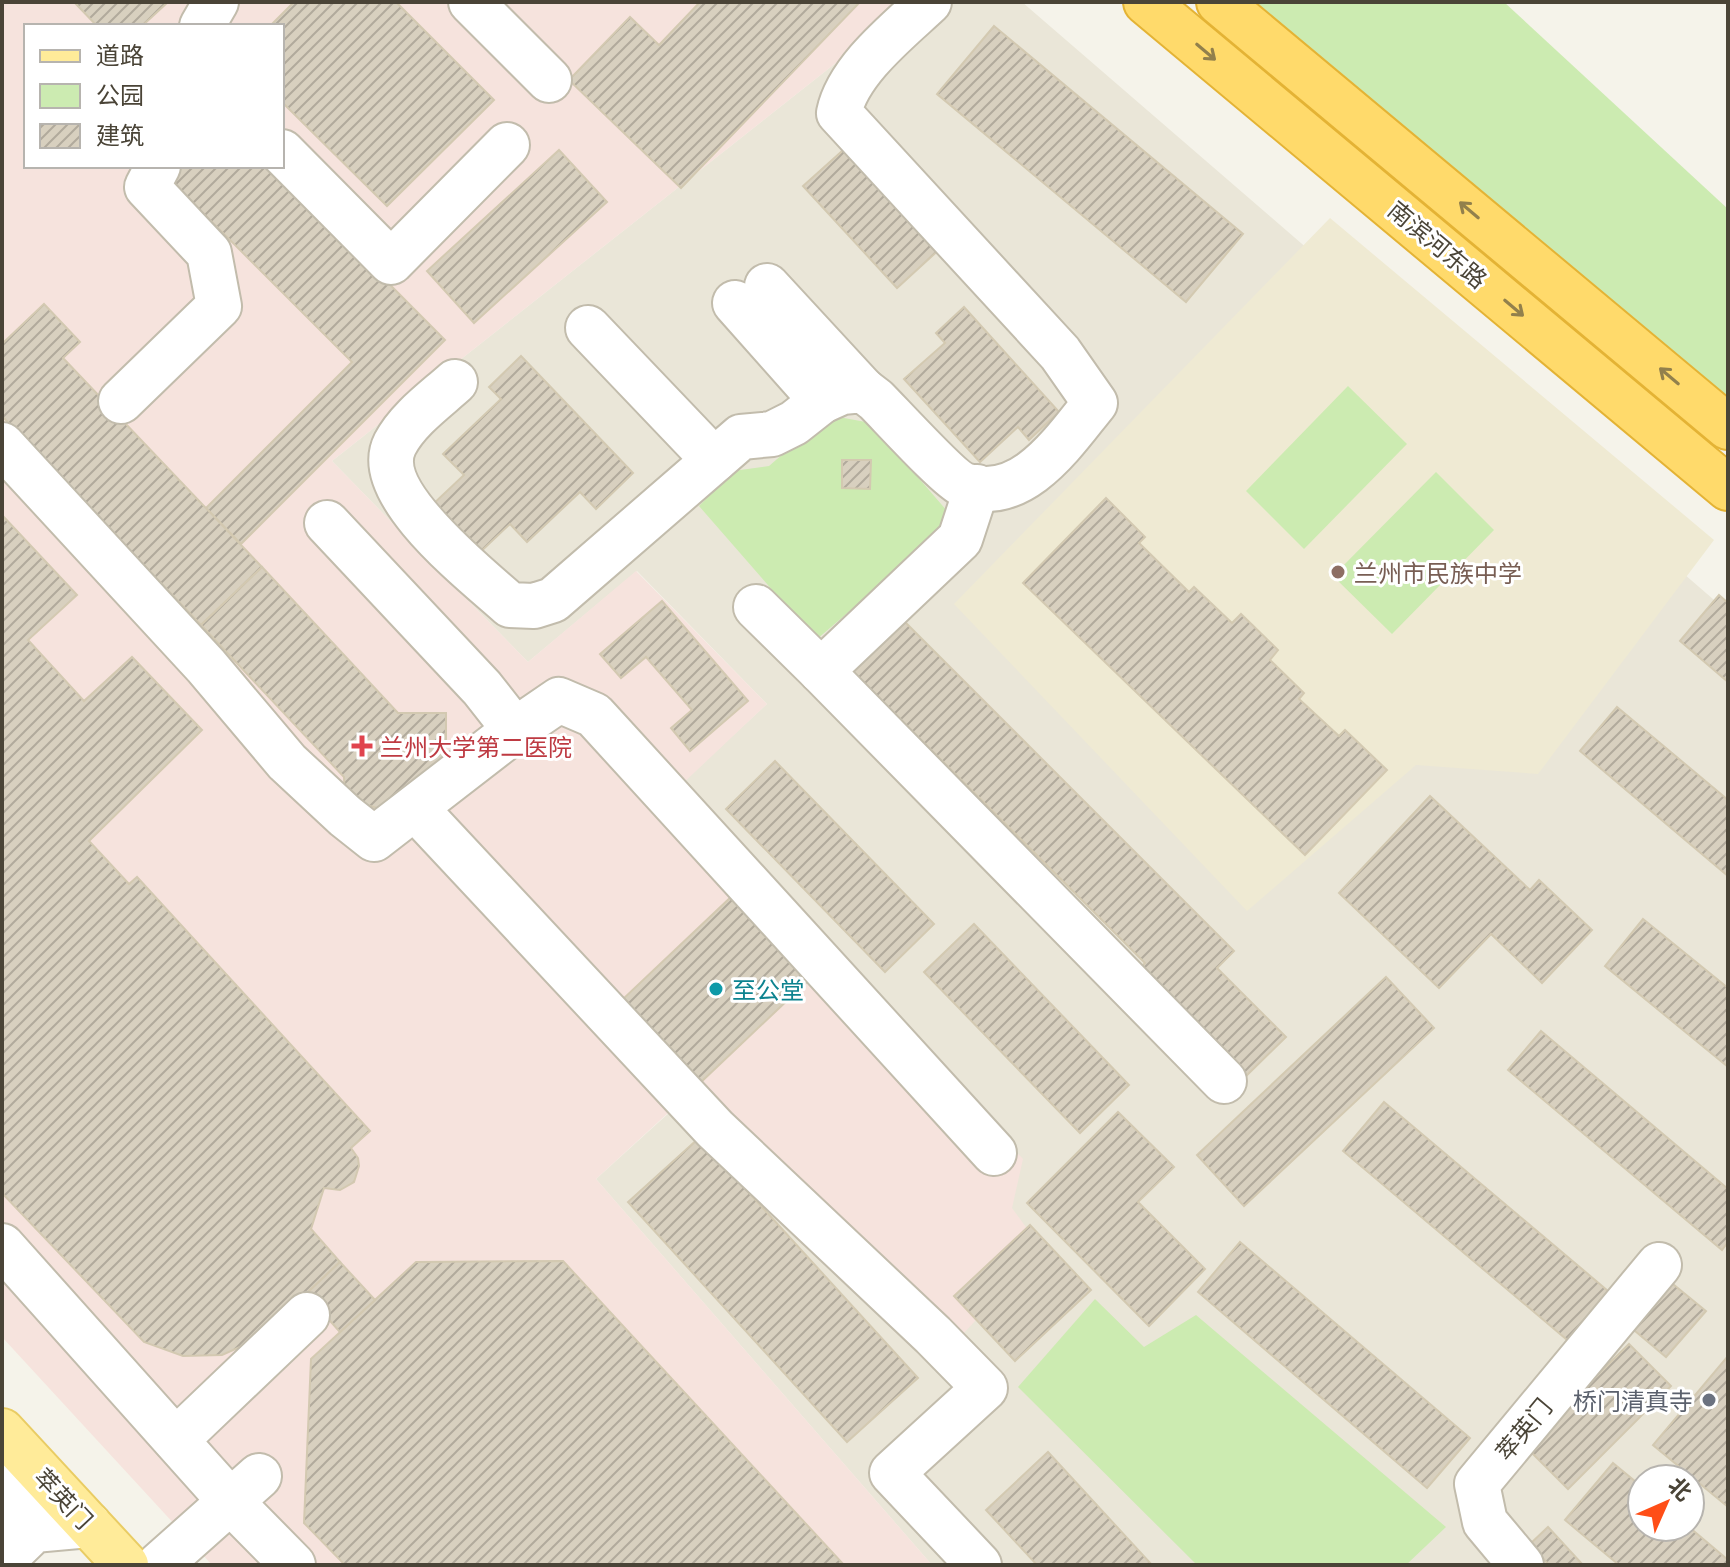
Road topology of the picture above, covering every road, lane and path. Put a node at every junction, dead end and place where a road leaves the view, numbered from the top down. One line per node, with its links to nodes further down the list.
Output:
1 (216, 2): 6 (street)
2 (471, 2): 7 (street)
3 (929, 2): 19 (street)
4 (1146, 2): 20 (highway, 南滨河东路, one-way to 20)
5 (1219, 2): 16 (highway, 南滨河东路, one-way to 5)
6 (203, 24)
7 (549, 80)
8 (507, 145): 9 (street)
9 (284, 154)
10 (157, 168): 15 (street)
11 (751, 295): 14 (street)
12 (588, 328): 18 (street)
13 (455, 382): 18 (street)
14 (842, 395): 18 (street); 19 (street)
15 (121, 401)
16 (1728, 427)
17 (2, 445): 25 (street)
18 (714, 460)
19 (977, 487): 23 (street)
20 (1728, 488)
21 (327, 523): 24 (street)
22 (756, 607): 23 (street)
23 (821, 671): 26 (street)
24 (515, 730): 25 (street); 27 (street)
25 (415, 808): 44 (street)
26 (1224, 1081)
27 (994, 1153)
28 (2, 1246): 32 (street)
29 (1659, 1265): 45 (street, 萃英门)
30 (307, 1315): 32 (street)
31 (2, 1431): 37 (main road, 萃英门)
32 (176, 1440): 35 (street)
33 (2, 1475): 37 (street)
34 (2, 1487): 37 (street)
35 (244, 1488): 42 (street); 43 (street)
36 (2, 1509): 37 (street)
37 (89, 1525): 38 (street); 39 (street); 40 (street); 41 (main road, 萃英门)
38 (2, 1537)
39 (2, 1561)
40 (32, 1565)
41 (126, 1565)
42 (159, 1565)
43 (293, 1565)
44 (979, 1565)
45 (1521, 1565)

